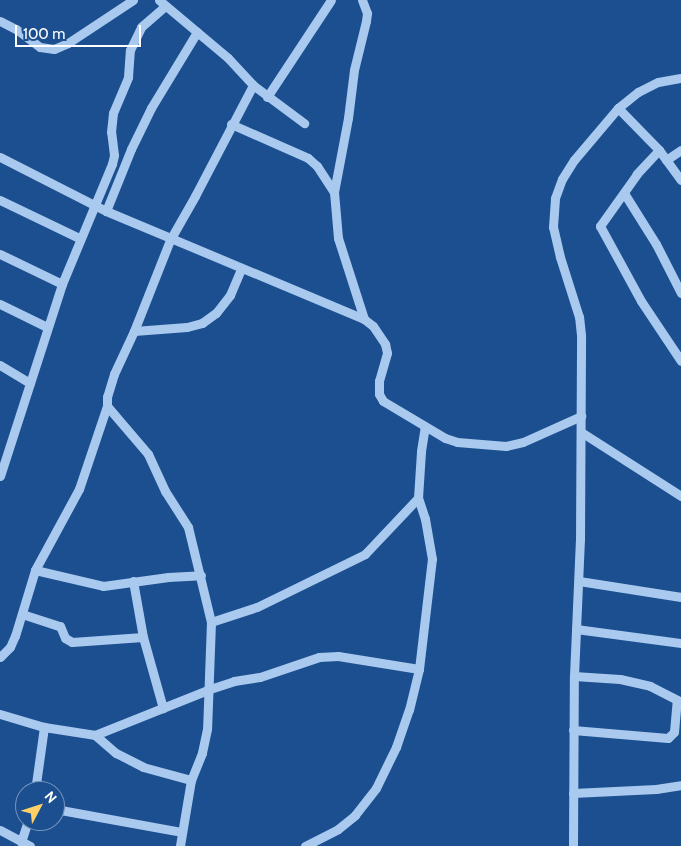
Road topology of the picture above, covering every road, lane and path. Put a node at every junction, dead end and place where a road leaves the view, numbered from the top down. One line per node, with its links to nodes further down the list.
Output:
1 (133, 0): 5 (street)
2 (330, 0): 9 (street)
3 (362, 0): 18 (street)
4 (162, 3): 6 (street); 21 (street)
5 (0, 21)
6 (196, 32): 8 (street); 22 (street)
7 (681, 78): 10 (street)
8 (253, 85): 9 (street); 12 (street)
9 (267, 97): 11 (street)
10 (618, 108): 13 (street); 37 (street)
11 (304, 123)
12 (231, 124): 18 (street); 24 (street)
13 (659, 150): 16 (street); 19 (street)
14 (681, 150): 16 (street)
15 (0, 157): 21 (street)
16 (666, 160): 17 (street)
17 (681, 180)
18 (334, 192): 30 (street)
19 (624, 193): 28 (street); 33 (street)
20 (0, 200): 23 (street)
21 (95, 206): 22 (street); 23 (street)
22 (106, 211): 24 (street)
23 (79, 238): 27 (street)
24 (170, 240): 26 (street); 32 (street)
25 (0, 254): 27 (street)
26 (241, 270): 30 (street); 32 (street)
27 (62, 284): 31 (street)
28 (681, 293)
29 (0, 304): 31 (street)
30 (364, 319): 38 (street)
31 (47, 327): 35 (street)
32 (134, 331): 36 (street)
33 (681, 361)
34 (0, 365): 35 (street)
35 (30, 383): 40 (street)
36 (107, 406): 43 (street); 44 (street)
37 (581, 416): 38 (street); 39 (street)
38 (425, 427): 42 (street)
39 (582, 432): 41 (street); 45 (street)
40 (0, 476)
41 (681, 496)
42 (418, 498): 49 (street); 54 (street)
43 (34, 570): 46 (street); 48 (street)
44 (201, 575): 46 (street); 49 (street)
45 (579, 581): 47 (street); 50 (street)
46 (133, 582): 51 (street)
47 (681, 597)
48 (22, 614): 51 (street); 53 (street)
49 (211, 622): 56 (street)
50 (576, 629): 52 (street); 55 (street)
51 (143, 637): 58 (street)
52 (681, 643)
53 (0, 657)
54 (419, 669): 56 (street); 73 (street)
55 (574, 676): 57 (street); 61 (street)
56 (210, 689): 58 (street); 63 (street)
57 (679, 701): 61 (street)
58 (163, 708): 62 (street)
59 (0, 714): 60 (street)
60 (44, 727): 62 (street); 64 (street)
61 (573, 730): 66 (street)
62 (95, 735): 63 (street)
63 (191, 780): 70 (street)
64 (36, 781)
65 (681, 785): 66 (street)
66 (573, 793): 74 (street)
67 (65, 811): 70 (street)
68 (0, 830): 71 (street)
69 (27, 831): 71 (street)
70 (181, 832): 72 (street)
71 (25, 844)
72 (180, 846)
73 (305, 846)
74 (572, 846)

